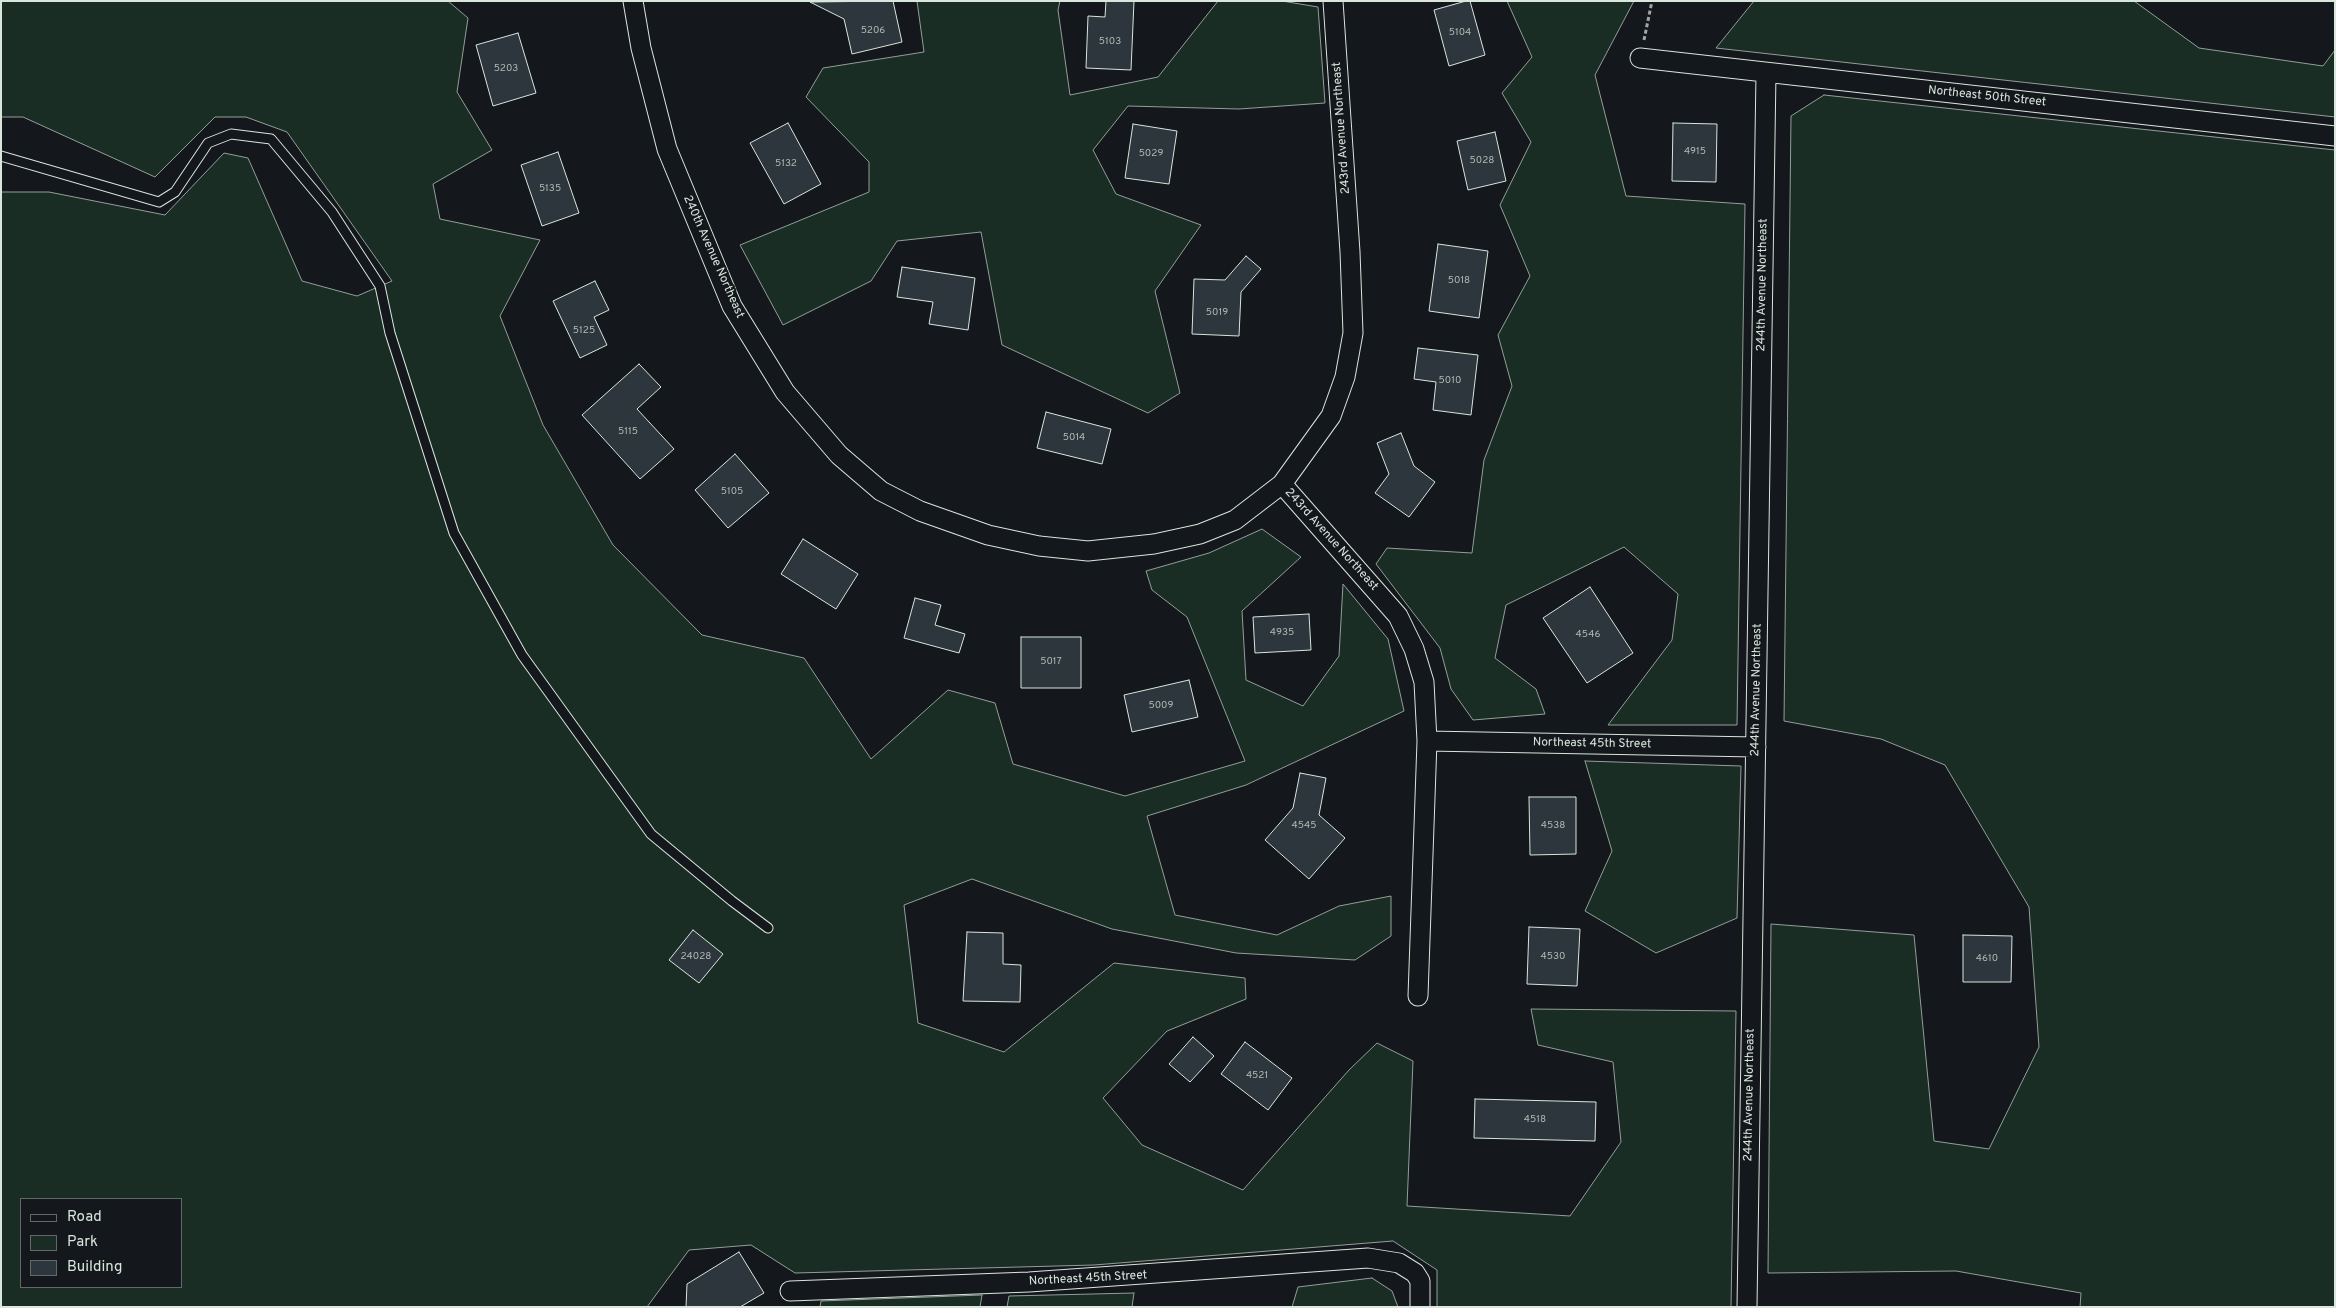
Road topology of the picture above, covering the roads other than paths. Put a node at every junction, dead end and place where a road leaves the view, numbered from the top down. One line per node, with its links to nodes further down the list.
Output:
1 (632, 1): 7 (street, 240th Avenue Northeast)
2 (1334, 1): 7 (street, 243rd Avenue Northeast)
3 (1640, 58): 4 (street, Northeast 50th Street)
4 (1766, 73): 5 (street, Northeast 50th Street); 9 (street, 244th Avenue Northeast)
5 (2335, 136)
6 (1, 156): 10 (lane)
7 (1282, 484): 8 (street, 243rd Avenue Northeast)
8 (1427, 741): 9 (street, Northeast 45th Street); 11 (street, 243rd Avenue Northeast)
9 (1756, 747): 14 (street, 244th Avenue Northeast)
10 (768, 928)
11 (1418, 996)
12 (790, 1290): 13 (street, Northeast 45th Street)
13 (1420, 1307)
14 (1747, 1307)

